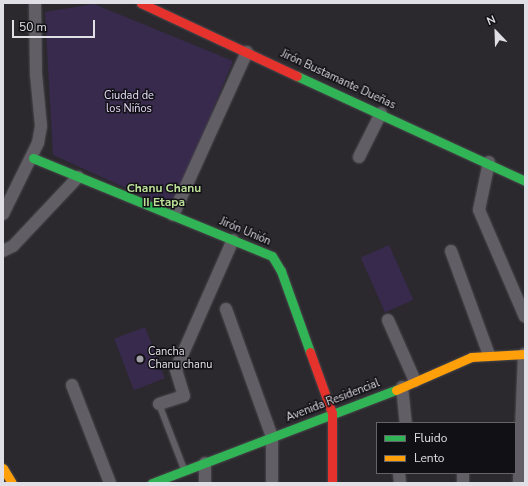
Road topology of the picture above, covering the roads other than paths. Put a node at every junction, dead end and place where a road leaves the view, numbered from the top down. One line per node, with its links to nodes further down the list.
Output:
1 (35, 3): 6 (street)
2 (141, 3): 3 (street, Jirón Bustamante Dueñas)
3 (247, 52): 4 (street, Jirón Bustamante Dueñas); 11 (street)
4 (382, 113): 5 (street); 7 (street, Jirón Bustamante Dueñas)
5 (359, 157)
6 (33, 158): 8 (street, Jirón Unión); 10 (street)
7 (489, 162): 9 (street, Jirón Bustamante Dueñas); 16 (street)
8 (78, 177): 11 (street, Jirón Unión); 14 (street)
9 (525, 181)
10 (3, 214)
11 (173, 215): 12 (street, Jirón Unión)
12 (233, 240): 23 (street); 24 (street, Jirón Unión)
13 (450, 251): 18 (street)
14 (3, 252)
15 (226, 310): 26 (street)
16 (525, 317)
17 (388, 320): 20 (street)
18 (489, 354): 19 (street, Avenida Residencial); 20 (street, Avenida Residencial)
19 (525, 354): 27 (street)
20 (415, 381): 22 (street, Avenida Residencial)
21 (72, 385): 32 (street)
22 (402, 387): 24 (street, Avenida Residencial); 25 (street)
23 (159, 404): 30 (lane)
24 (332, 413): 26 (street, Avenida Residencial); 36 (street, Jirón Unión)
25 (406, 422)
26 (272, 437): 28 (street, Avenida Residencial); 35 (street)
27 (517, 454): 37 (street)
28 (205, 463): 30 (street, Avenida Residencial); 34 (street)
29 (3, 468): 31 (street)
30 (184, 469): 33 (street, Avenida Residencial)
31 (12, 483)
32 (110, 483)
33 (152, 483)
34 (205, 483)
35 (272, 483)
36 (332, 483)
37 (519, 483)

